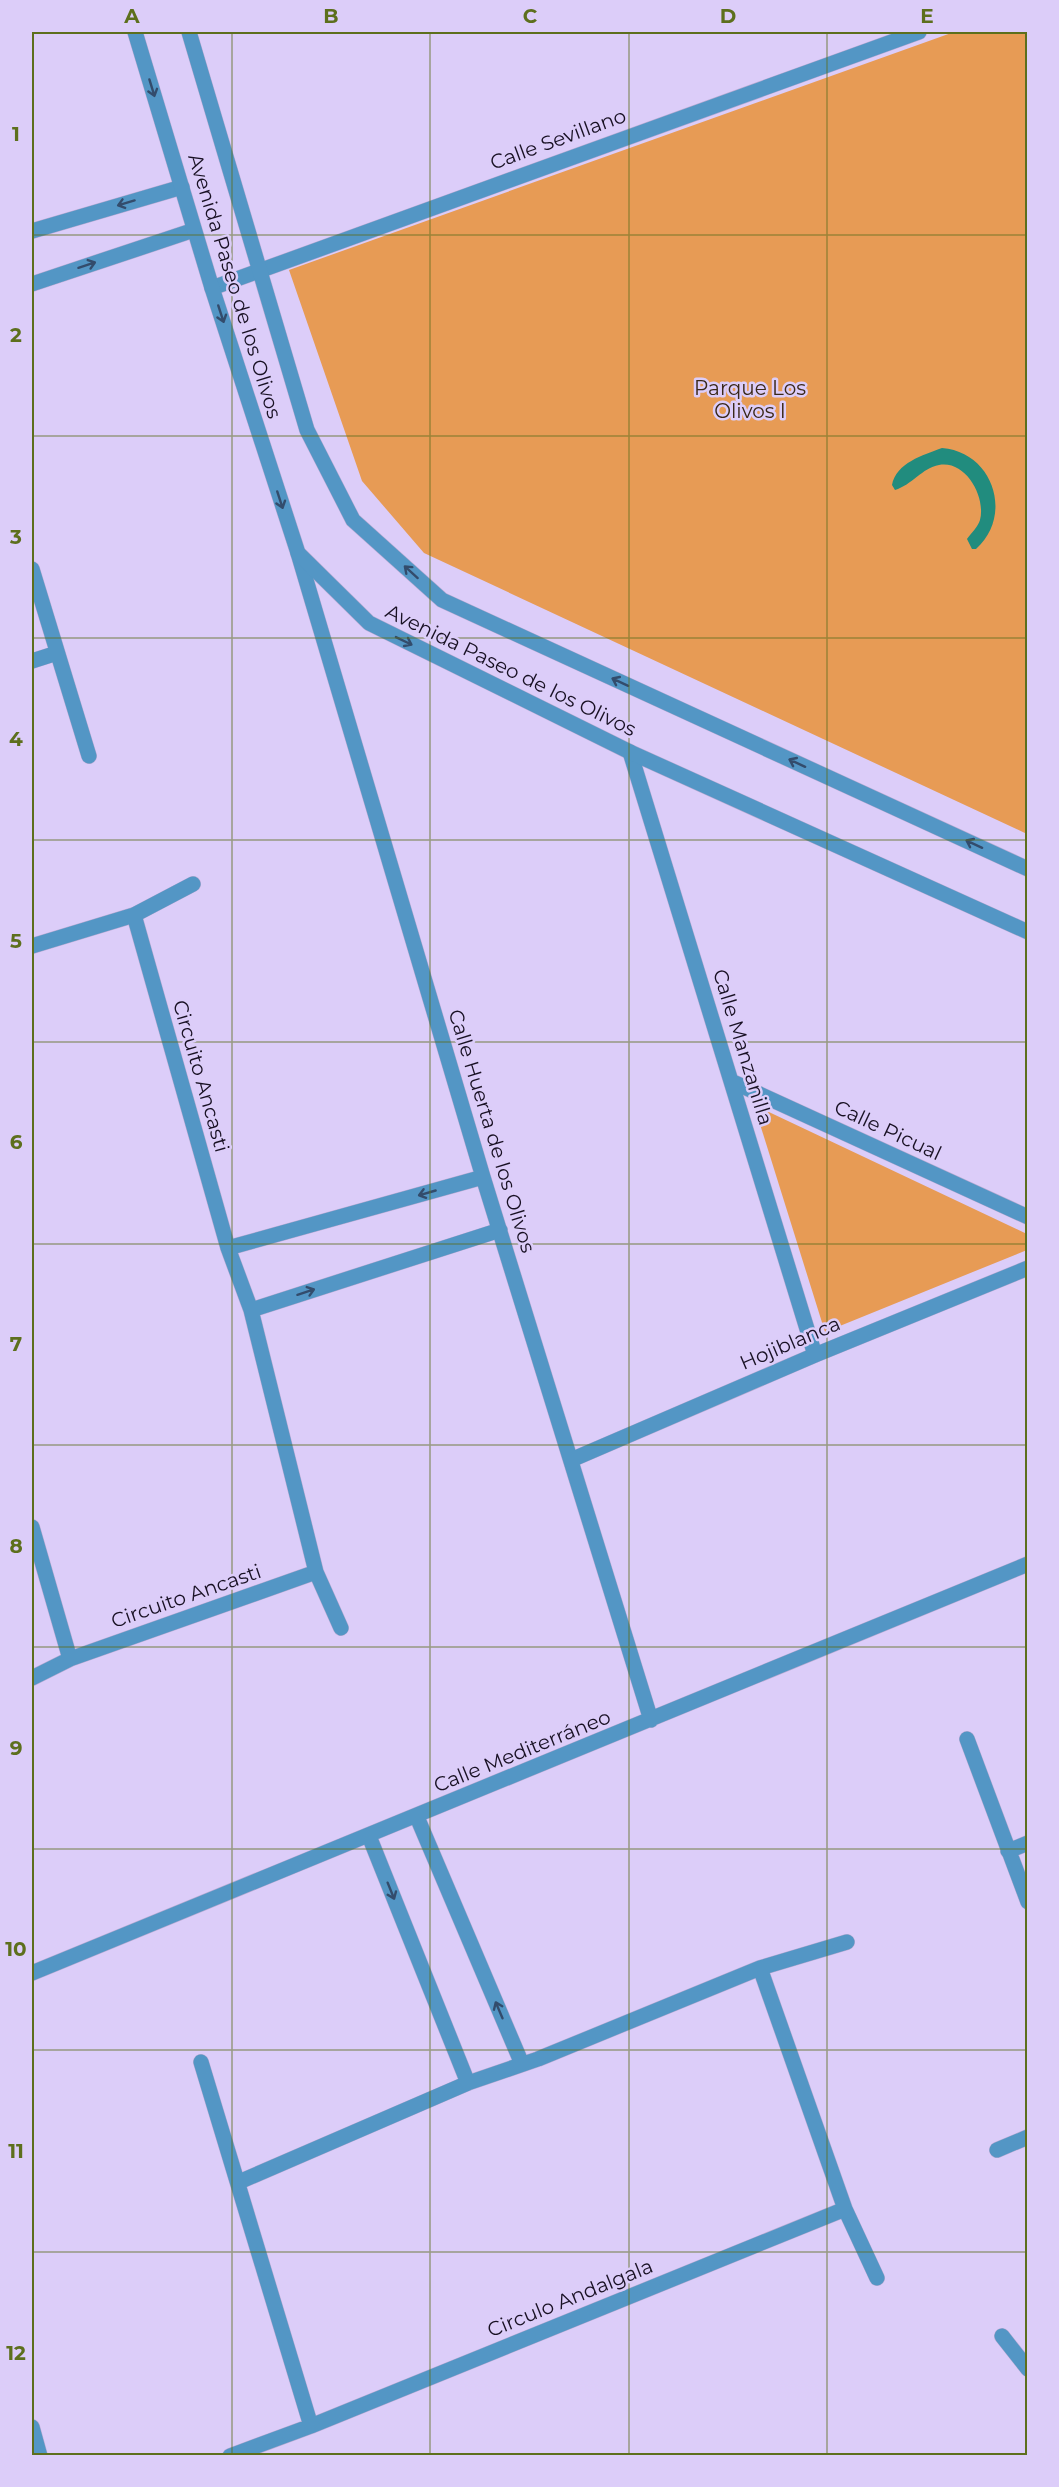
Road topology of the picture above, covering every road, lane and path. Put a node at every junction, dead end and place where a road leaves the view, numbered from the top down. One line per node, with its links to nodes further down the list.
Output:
1 (135, 32): 4 (street, Avenida Paseo de los Olivos, one-way to 4)
2 (189, 32): 7 (street, Avenida Paseo de los Olivos)
3 (919, 32): 7 (street, Calle Sevillano)
4 (182, 187): 5 (street, Avenida Paseo de los Olivos); 6 (street, one-way to 6)
5 (194, 230): 8 (street, one-way to 5); 9 (street, Avenida Paseo de los Olivos)
6 (32, 231)
7 (259, 269): 9 (street, Calle Sevillano); 16 (street, Avenida Paseo de los Olivos, one-way to 7)
8 (32, 284)
9 (212, 288): 10 (street, Avenida Paseo de los Olivos, one-way to 10)
10 (297, 553): 14 (street, Avenida Paseo de los Olivos, one-way to 14); 22 (street, Calle Huerta de los Olivos)
11 (32, 570): 12 (street)
12 (57, 654): 13 (street); 15 (street)
13 (32, 661)
14 (630, 752): 19 (street, Avenida Paseo de los Olivos); 21 (street, Calle Manzanilla)
15 (89, 756)
16 (1028, 869)
17 (193, 884): 18 (street)
18 (134, 915): 20 (street); 25 (street, Circuito Ancasti)
19 (1028, 932)
20 (32, 946)
21 (731, 1081): 23 (street, Calle Picual); 28 (street, Calle Manzanilla)
22 (483, 1177): 24 (street, Calle Huerta de los Olivos); 25 (street, one-way to 25)
23 (1028, 1217)
24 (500, 1230): 27 (street, one-way to 24); 29 (street, Calle Huerta de los Olivos)
25 (228, 1248): 27 (street, Circuito Ancasti)
26 (1028, 1268): 28 (street, Hojiblanca)
27 (250, 1310): 32 (street, Circuito Ancasti)
28 (815, 1355): 29 (street, Hojiblanca)
29 (571, 1460): 36 (street, Calle Huerta de los Olivos)
30 (32, 1527): 34 (street)
31 (1028, 1564): 36 (street, Calle Mediterráneo)
32 (315, 1572): 33 (street, Circuito Ancasti); 34 (street, Circuito Ancasti)
33 (341, 1628)
34 (70, 1659): 35 (street, Circuito Ancasti)
35 (32, 1678)
36 (651, 1720): 38 (street, Calle Mediterráneo)
37 (967, 1739): 41 (street)
38 (417, 1817): 39 (street, Calle Mediterráneo); 47 (street, one-way to 38)
39 (369, 1836): 45 (street, Calle Mediterráneo); 48 (street, one-way to 48)
40 (1028, 1844): 41 (street)
41 (1008, 1851): 42 (street)
42 (1028, 1902)
43 (847, 1942): 44 (street)
44 (760, 1968): 47 (street); 52 (street)
45 (32, 1973)
46 (201, 2062): 51 (street)
47 (522, 2064): 48 (street)
48 (468, 2082): 51 (street)
49 (1028, 2138): 50 (street)
50 (997, 2150)
51 (238, 2181): 56 (street)
52 (845, 2209): 53 (street); 56 (street, Circulo Andalgala)
53 (877, 2278)
54 (1002, 2336): 55 (street)
55 (1028, 2369)
56 (310, 2426): 59 (street, Circulo Andalgala)
57 (32, 2427): 58 (street)
58 (40, 2456)
59 (230, 2456)

